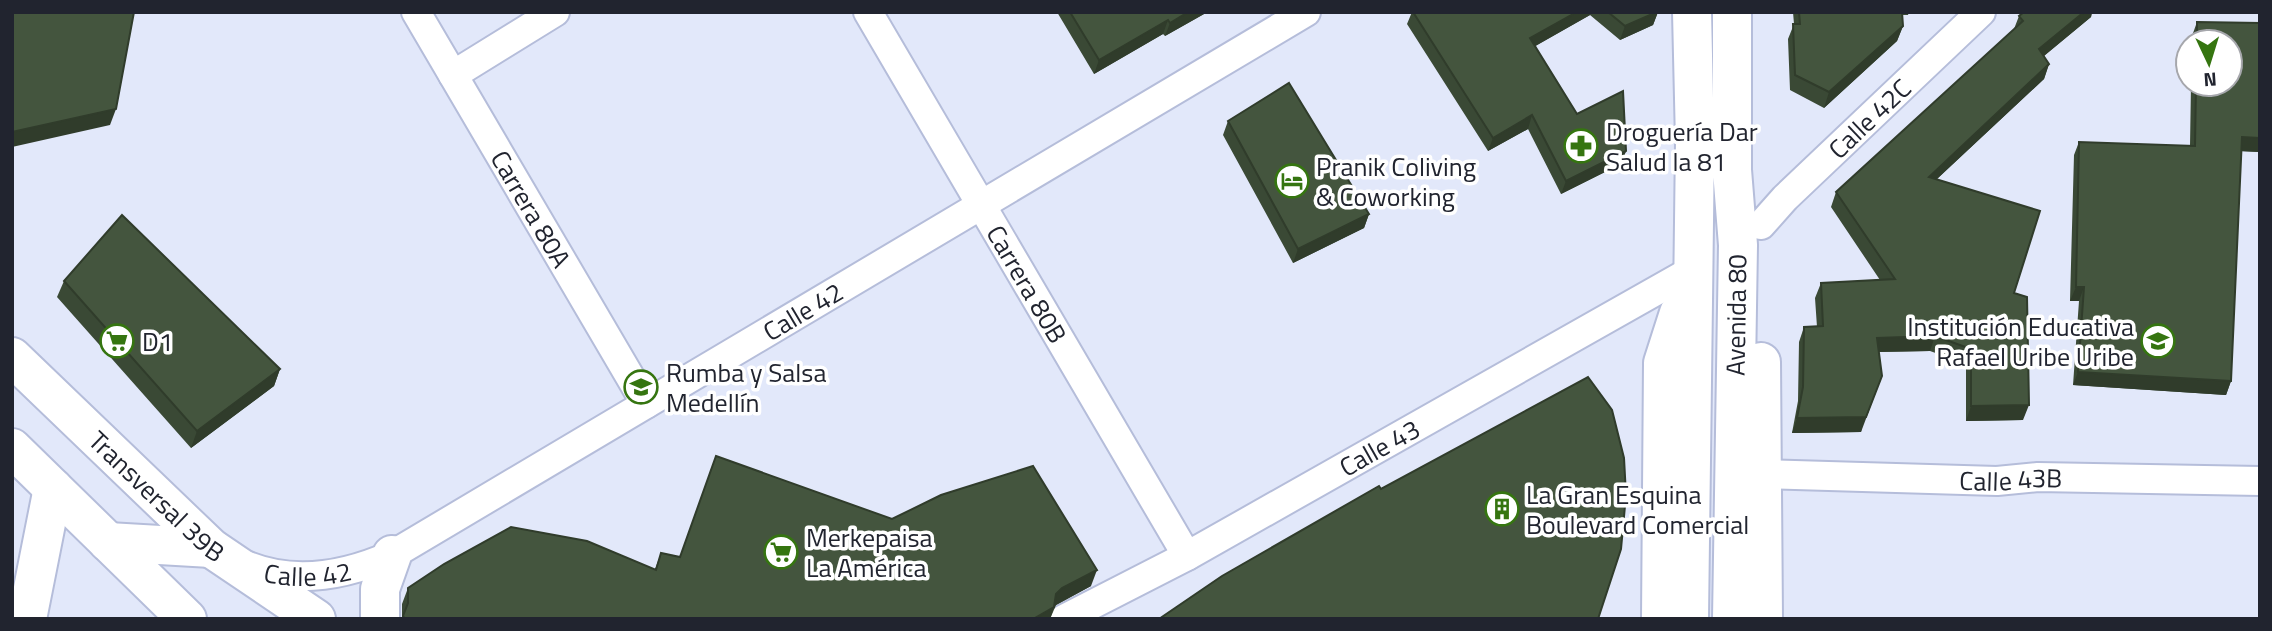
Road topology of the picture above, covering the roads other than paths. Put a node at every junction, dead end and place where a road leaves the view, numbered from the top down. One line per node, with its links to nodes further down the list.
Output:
1 (416, 12): 8 (street, Carrera 80A)
2 (555, 12): 8 (street)
3 (868, 12): 10 (street, Carrera 80B)
4 (1306, 12): 10 (street, Calle 42)
5 (1692, 12): 12 (main road, Avenida 80)
6 (1732, 12): 9 (main road, Avenida 80)
7 (1981, 12): 11 (street, Calle 42C)
8 (453, 75): 14 (street, Carrera 80A)
9 (1732, 170): 11 (main road); 30 (main road, Avenida 80)
10 (981, 205): 14 (street, Calle 42); 22 (street, Carrera 80B)
11 (1760, 225): 16 (main road)
12 (1691, 271): 22 (street, Calle 43); 28 (main road); 29 (main road, Avenida 80)
13 (12, 357): 20 (main road, Transversal 39B)
14 (646, 404): 21 (street, Calle 42)
15 (12, 448): 18 (main road)
16 (1761, 474): 17 (street, Calle 43B); 31 (main road)
17 (2260, 481)
18 (53, 488): 19 (main road); 23 (main road)
19 (108, 542): 20 (main road); 24 (main road)
20 (211, 548): 21 (street, Calle 42); 25 (main road, Transversal 39B)
21 (392, 555): 26 (main road)
22 (1187, 556): 27 (street, Calle 43)
23 (27, 619)
24 (187, 619)
25 (316, 619)
26 (380, 619)
27 (1064, 619)
28 (1661, 619)
29 (1689, 619)
30 (1732, 619)
31 (1763, 619)

